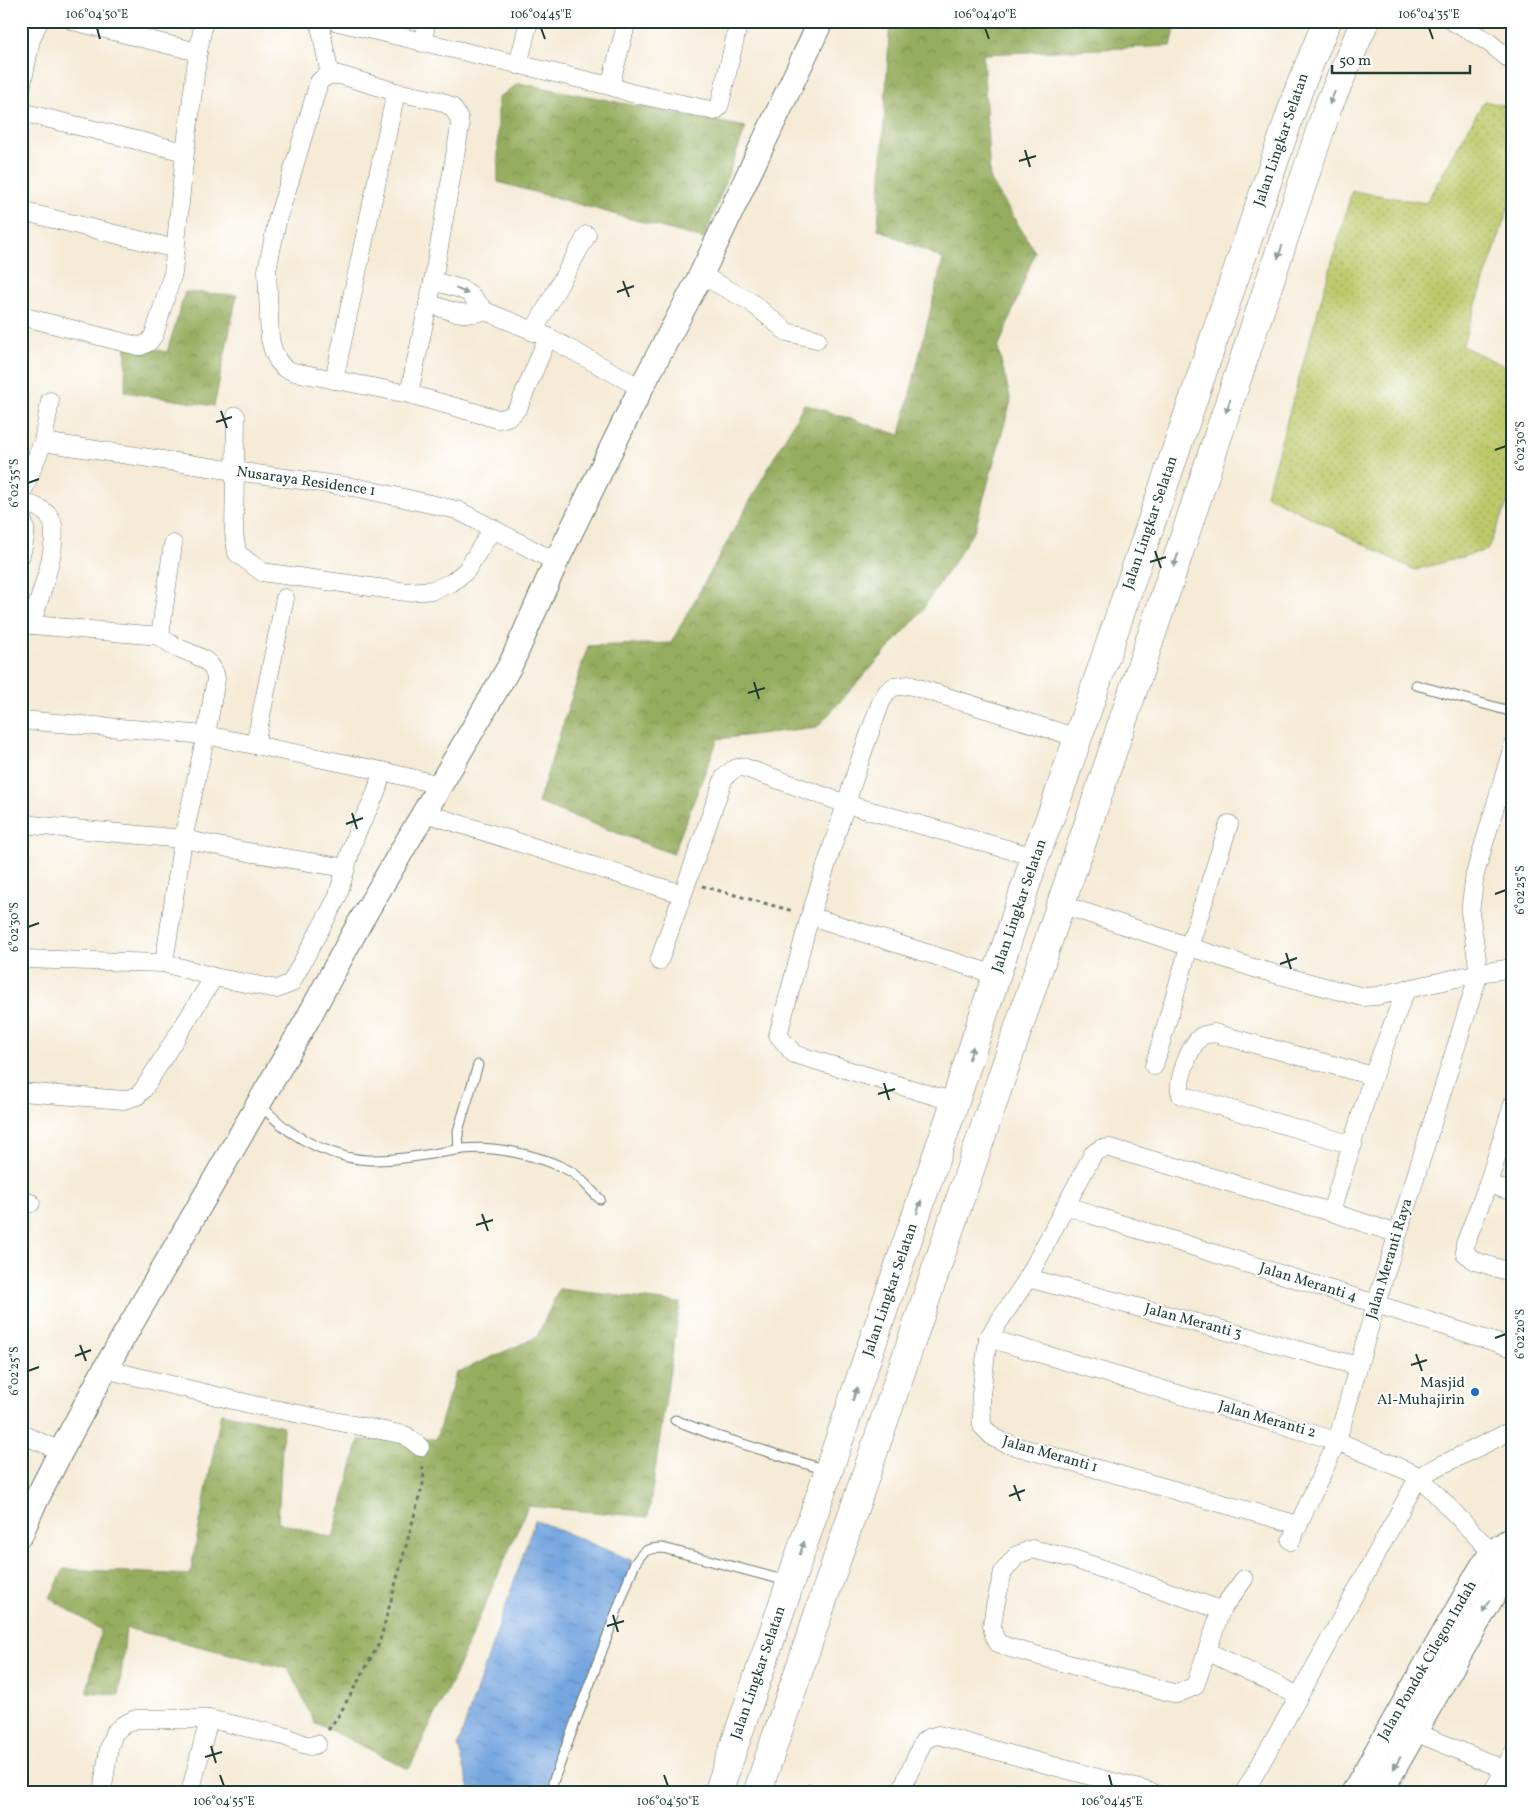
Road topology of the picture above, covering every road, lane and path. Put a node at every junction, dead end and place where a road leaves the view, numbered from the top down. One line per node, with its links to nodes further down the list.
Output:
1 (39, 21): 20 (street)
2 (73, 21): 15 (street)
3 (204, 21): 15 (street)
4 (319, 21): 18 (street)
5 (334, 21): 14 (street)
6 (427, 21): 14 (street)
7 (529, 21): 17 (street)
8 (627, 21): 19 (street)
9 (739, 21): 19 (street)
10 (821, 21): 27 (street)
11 (1327, 21): 55 (highway, Jalan Lingkar Selatan)
12 (1365, 21): 62 (highway, one-way to 62)
13 (1452, 21): 16 (street)
14 (422, 42): 17 (street)
15 (198, 52): 23 (street)
16 (1513, 62)
17 (518, 65): 19 (street)
18 (330, 75): 21 (street); 34 (street)
19 (610, 86)
20 (21, 89)
21 (396, 92): 28 (street); 34 (street)
22 (21, 112): 23 (street)
23 (185, 152): 26 (street)
24 (21, 211): 26 (street)
25 (587, 235): 32 (street)
26 (176, 249): 31 (street)
27 (701, 275): 33 (street); 35 (street)
28 (433, 281): 29 (street); 30 (street, one-way to 30)
29 (428, 303): 30 (street); 36 (street)
30 (485, 311): 32 (street)
31 (21, 316)
32 (541, 334): 35 (street); 36 (street)
33 (817, 339)
34 (334, 380): 36 (street)
35 (641, 388): 47 (street)
36 (409, 394)
37 (50, 401): 39 (street)
38 (236, 416): 40 (street)
39 (43, 442): 40 (street, Nusaraya Residence 1); 41 (street)
40 (235, 471): 44 (street, Nusaraya Residence 1); 44 (street)
41 (21, 496)
42 (21, 502): 49 (street)
43 (21, 518): 46 (street)
44 (493, 528): 47 (street, Nusaraya Residence 1)
45 (173, 544): 50 (street)
46 (21, 555)
47 (556, 562): 59 (street)
48 (285, 598): 56 (street)
49 (26, 624): 50 (street)
50 (160, 636): 54 (street)
51 (1416, 685): 52 (lane)
52 (1513, 712)
53 (21, 720): 54 (street)
54 (206, 735): 56 (street); 66 (street)
55 (1078, 738): 60 (highway, Jalan Lingkar Selatan); 61 (street)
56 (255, 745): 58 (street)
57 (1513, 746): 77 (street)
58 (382, 771): 59 (street); 68 (street)
59 (440, 785): 63 (street)
60 (1056, 802): 62 (highway); 67 (highway, Jalan Lingkar Selatan)
61 (846, 804): 67 (street); 69 (street); 71 (street)
62 (1093, 810): 70 (highway)
63 (425, 813): 69 (street); 86 (street)
64 (21, 824): 66 (street)
65 (1229, 824): 72 (street)
66 (183, 839): 68 (street); 75 (street)
67 (1035, 857): 78 (highway, Jalan Lingkar Selatan)
68 (346, 868): 79 (street)
69 (684, 888): 71 (path); 74 (street)
70 (1060, 904): 72 (street); 123 (highway)
71 (810, 916): 78 (street); 85 (street)
72 (1189, 947): 80 (street); 82 (street)
73 (21, 959): 75 (street)
74 (659, 961)
75 (164, 963): 79 (street)
76 (1513, 968): 77 (street)
77 (1479, 973): 80 (street); 96 (street, Jalan Meranti Raya)
78 (996, 975): 85 (highway, Jalan Lingkar Selatan, one-way to 78)
79 (214, 977): 84 (street)
80 (1406, 989): 83 (street)
81 (478, 1065): 90 (lane)
82 (1154, 1066)
83 (1374, 1076): 89 (street); 89 (street)
84 (21, 1092)
85 (955, 1102): 110 (highway, Jalan Lingkar Selatan, one-way to 85)
86 (258, 1103): 90 (lane); 103 (street)
87 (1513, 1104): 88 (street)
88 (1510, 1122): 91 (street)
89 (1353, 1145): 95 (street)
90 (459, 1150): 93 (lane)
91 (1488, 1184): 92 (street); 97 (street)
92 (1513, 1192)
93 (600, 1200)
94 (1066, 1205): 95 (street, Jalan Meranti 1); 98 (street, Jalan Meranti 1); 99 (street, Jalan Meranti 4)
95 (1331, 1212): 96 (street, Jalan Meranti 1)
96 (1398, 1234): 99 (street, Jalan Meranti Raya)
97 (1513, 1273)
98 (1028, 1278): 100 (street, Jalan Meranti 1); 102 (street, Jalan Meranti 3)
99 (1376, 1304): 101 (street, Jalan Meranti 4); 102 (street, Jalan Meranti Raya)
100 (988, 1338): 107 (street, Jalan Meranti 2); 113 (street, Jalan Meranti 1)
101 (1513, 1348)
102 (1358, 1366): 107 (street, Jalan Meranti Raya)
103 (105, 1369): 108 (street); 109 (street)
104 (675, 1420): 110 (lane)
105 (1513, 1430): 111 (street)
106 (21, 1434): 109 (street)
107 (1337, 1441): 111 (street, Jalan Meranti 2); 113 (street, Jalan Meranti Raya)
108 (420, 1447)
109 (61, 1451): 114 (street)
110 (828, 1471): 119 (highway, Jalan Lingkar Selatan, one-way to 110)
111 (1419, 1476): 116 (street, Jalan Meranti 2); 124 (street)
112 (424, 1480): 127 (path)
113 (1295, 1533)
114 (21, 1534)
115 (1513, 1538): 116 (street, Jalan Pondok Cilegon Indah)
116 (1491, 1553): 117 (street, Jalan Meranti 2); 138 (street, Jalan Pondok Cilegon Indah)
117 (1510, 1568): 126 (street, Jalan Pondok Cilegon Indah, one-way to 126)
118 (1244, 1579): 120 (street)
119 (790, 1582): 121 (highway, Jalan Lingkar Selatan); 130 (lane)
120 (1222, 1610): 122 (street); 122 (street)
121 (770, 1640): 123 (highway); 133 (highway, Jalan Lingkar Selatan)
122 (1207, 1651): 124 (street)
123 (804, 1656): 134 (highway)
124 (1300, 1696): 137 (street)
125 (209, 1720): 127 (street); 131 (street); 132 (street)
126 (1415, 1732): 129 (street); 139 (street, Jalan Pondok Cilegon Indah, one-way to 139)
127 (316, 1744)
128 (1513, 1753): 129 (street)
129 (1509, 1771): 140 (street)
130 (553, 1782)
131 (102, 1793)
132 (190, 1793)
133 (718, 1793)
134 (757, 1793)
135 (900, 1793): 136 (street)
136 (1154, 1793)
137 (1244, 1793)
138 (1353, 1793)
139 (1380, 1793)
140 (1492, 1793)

